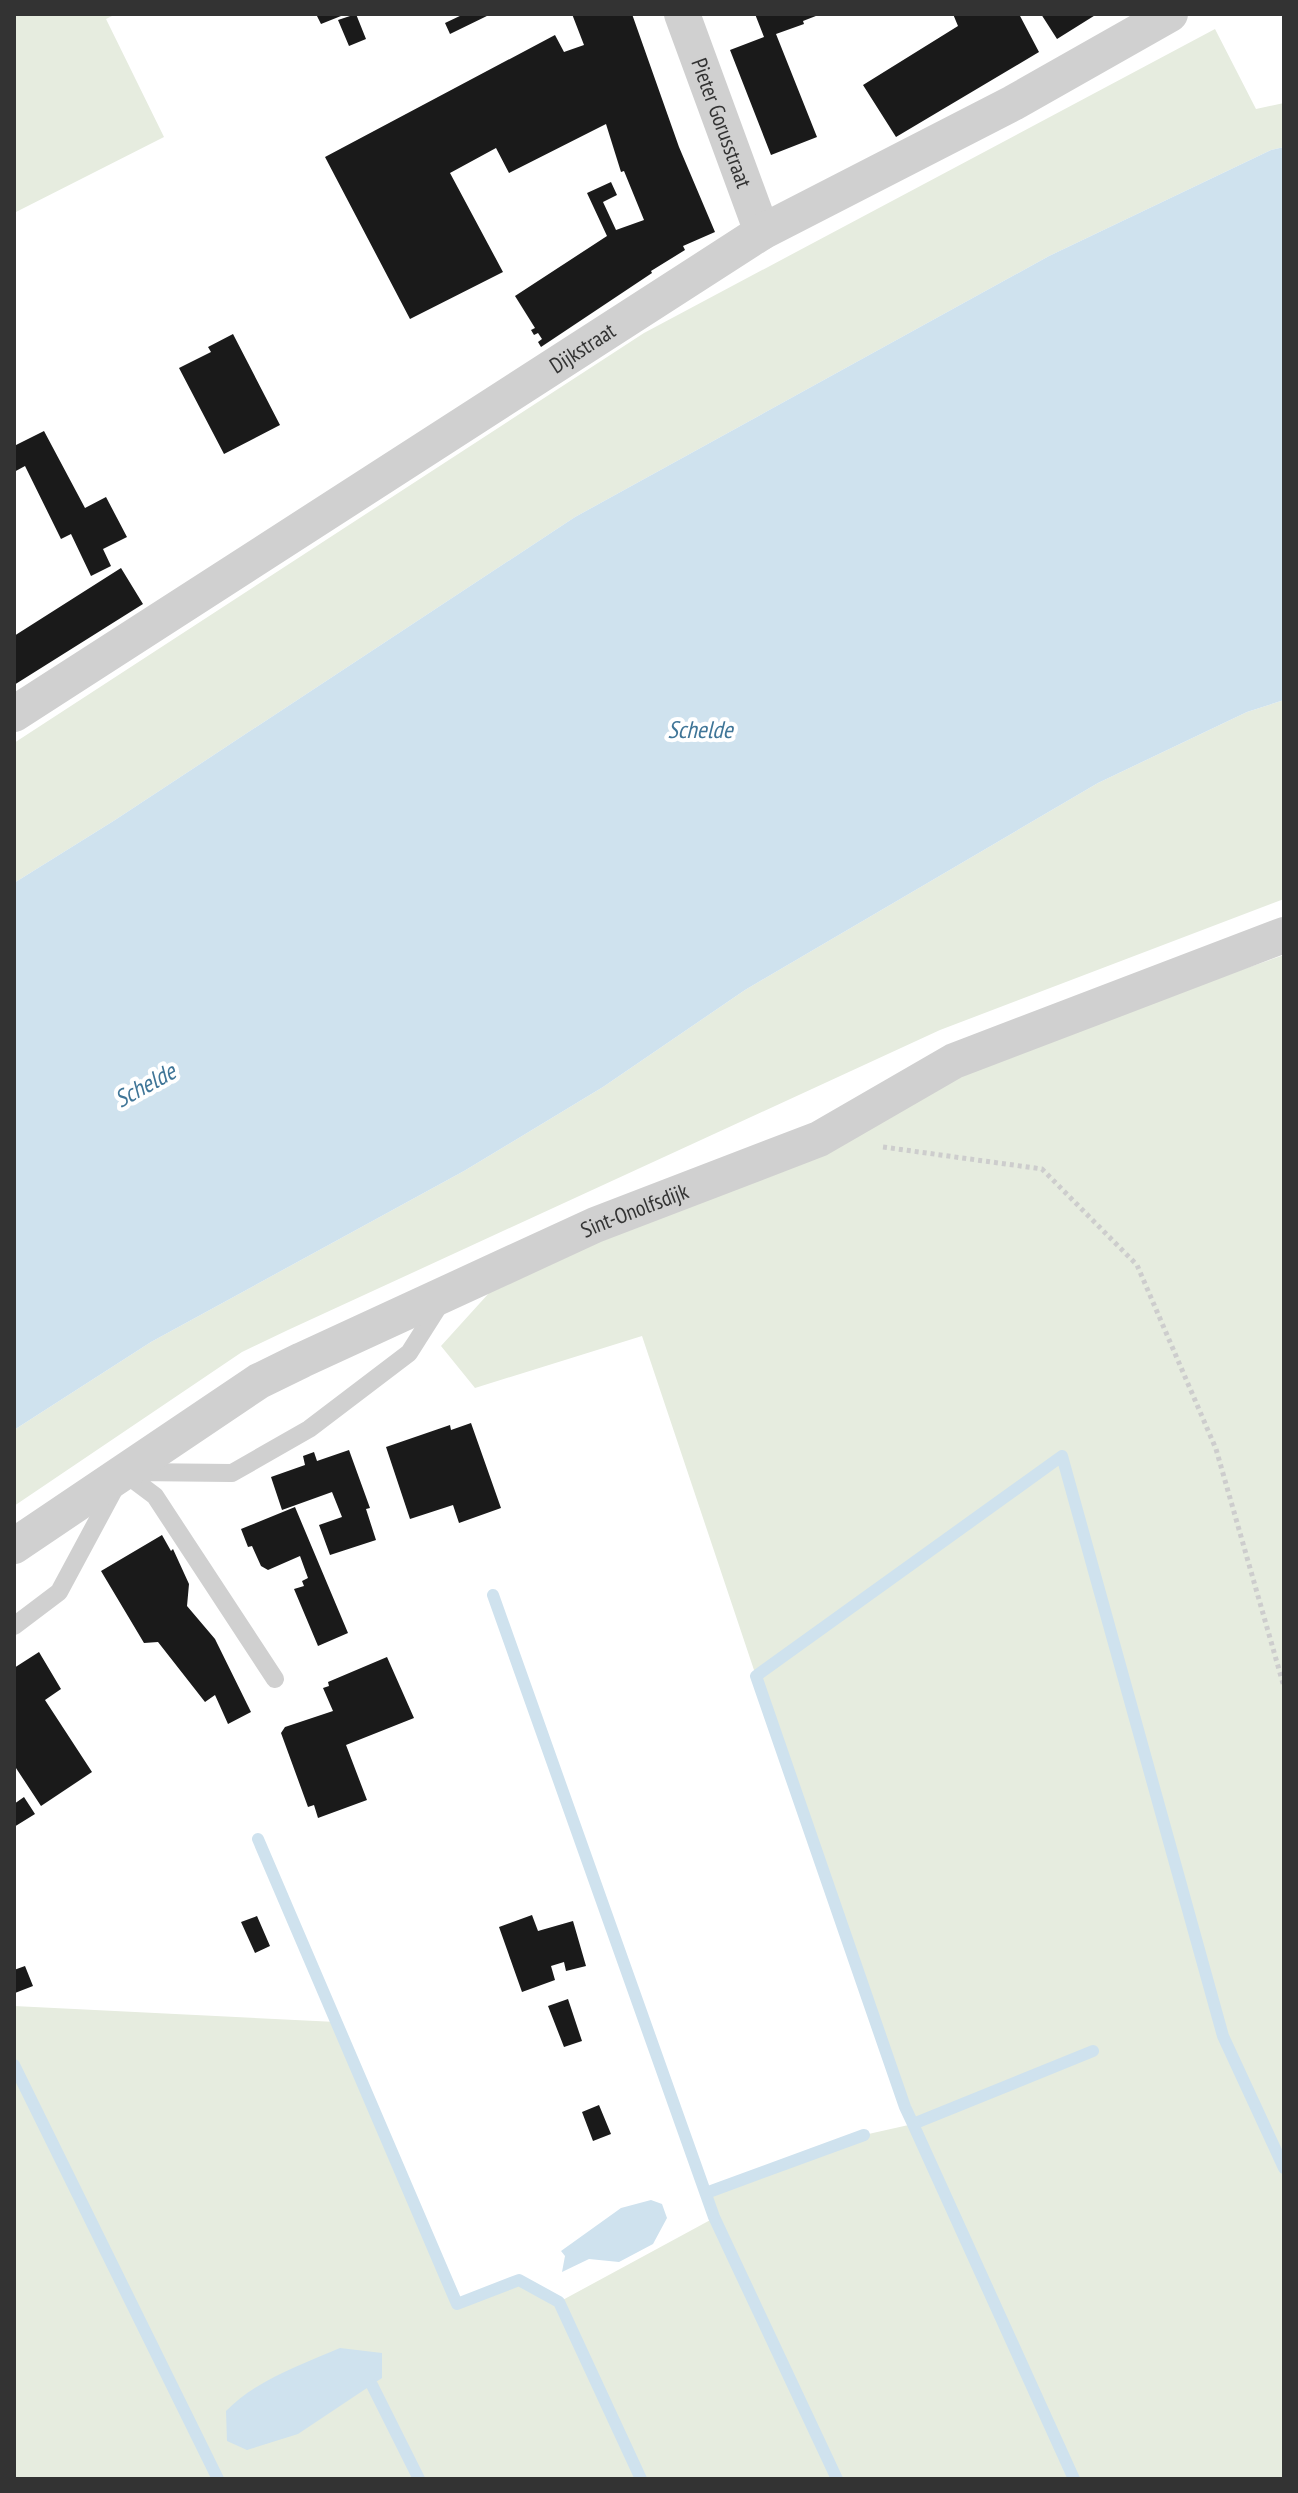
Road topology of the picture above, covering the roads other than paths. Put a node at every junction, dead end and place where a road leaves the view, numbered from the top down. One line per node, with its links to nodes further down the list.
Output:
1 (682, 14): 3 (street, Pieter Gorusstraat)
2 (1170, 14): 3 (street, Dijkstraat)
3 (762, 232): 4 (street, Dijkstraat)
4 (14, 714)
5 (1284, 935): 6 (street, Sint-Onolfsdijk)
6 (447, 1293): 7 (street, Sint-Onolfsdijk); 7 (lane)
7 (123, 1472): 8 (street, Sint-Onolfsdijk); 9 (lane); 10 (lane)
8 (14, 1546)
9 (14, 1626)
10 (275, 1679)

